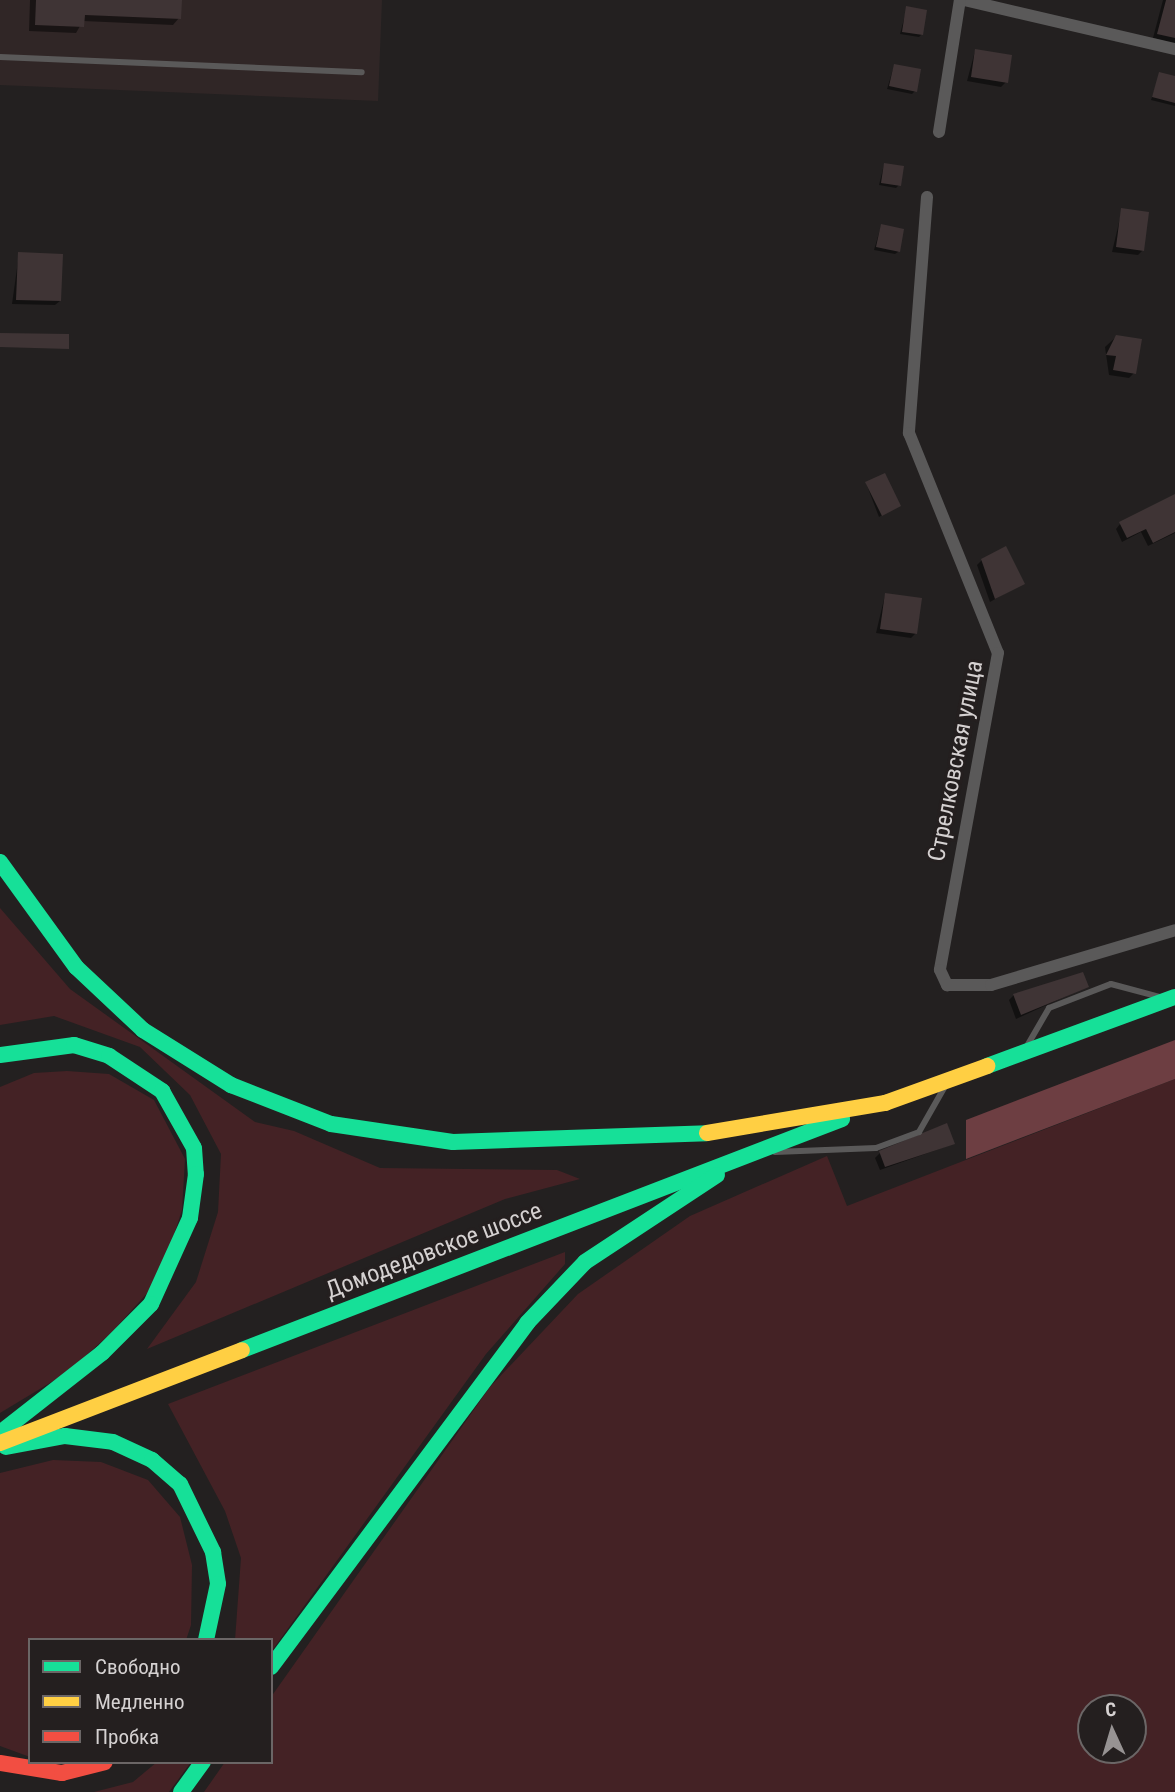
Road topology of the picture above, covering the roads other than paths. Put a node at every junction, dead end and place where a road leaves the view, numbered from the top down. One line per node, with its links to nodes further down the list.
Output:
1 (962, 0): 2 (street); 5 (street)
2 (1175, 49)
3 (0, 57): 4 (lane)
4 (362, 72)
5 (939, 132)
6 (927, 197): 8 (street, Стрелковская улица)
7 (0, 862): 13 (main road)
8 (1175, 930)
9 (1172, 998): 10 (main road); 10 (lane)
10 (1023, 1052): 12 (main road)
11 (0, 1055): 15 (main road)
12 (949, 1080): 13 (main road); 14 (lane)
13 (885, 1103): 14 (main road, Домодедовское шоссе)
14 (752, 1153): 16 (main road, Домодедовское шоссе); 18 (main road)
15 (0, 1433)
16 (0, 1445): 17 (main road)
17 (206, 1638)
18 (273, 1664)
19 (0, 1763): 20 (main road)
20 (97, 1764)
21 (202, 1764): 22 (main road)
22 (181, 1792)

